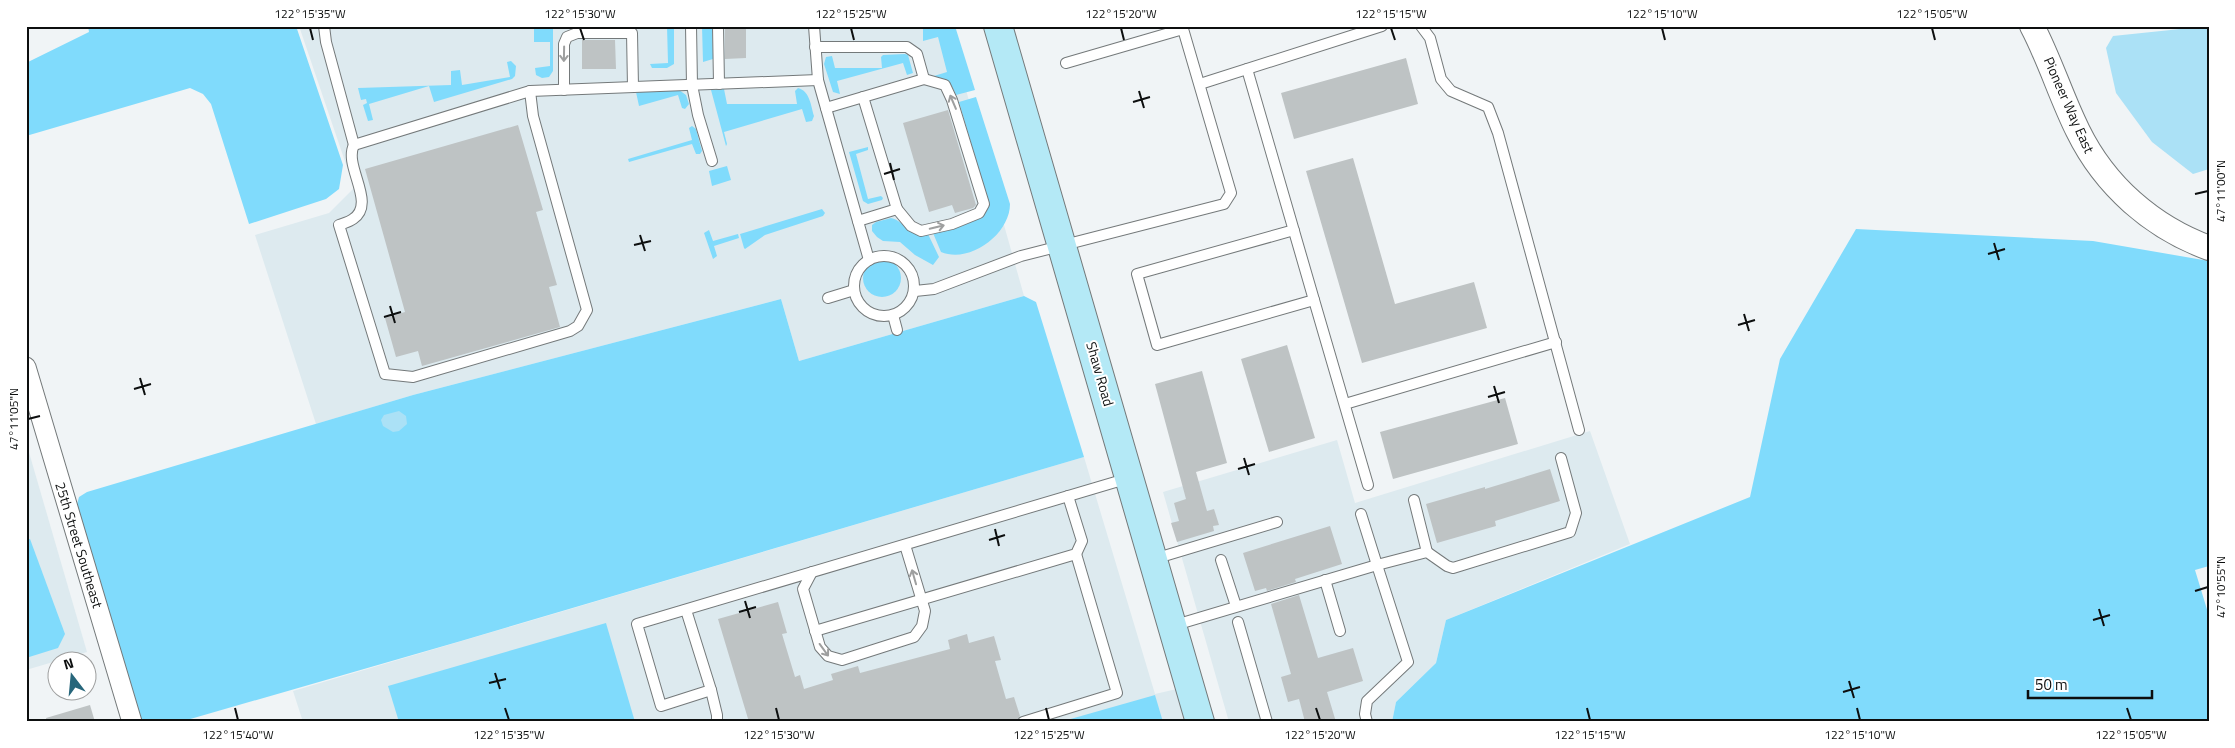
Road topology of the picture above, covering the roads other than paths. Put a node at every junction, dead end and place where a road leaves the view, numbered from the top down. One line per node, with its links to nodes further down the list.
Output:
1 (324, 26): 22 (lane)
2 (691, 26): 16 (lane)
3 (718, 26): 14 (lane)
4 (814, 26): 9 (lane)
5 (998, 26): 27 (main road, Shaw Road)
6 (1382, 26): 11 (lane)
7 (1421, 26): 36 (lane)
8 (2032, 26): 28 (street, Pioneer Way East)
9 (815, 46): 12 (lane); 13 (lane)
10 (1066, 63): 15 (lane)
11 (1247, 69): 15 (lane); 26 (lane)
12 (924, 79): 20 (lane); 24 (lane, one-way to 12)
13 (818, 80): 14 (lane); 21 (lane)
14 (720, 84): 16 (lane)
15 (1200, 84): 27 (lane)
16 (692, 85): 17 (lane); 23 (lane)
17 (633, 87): 18 (lane); 18 (lane, one-way to 18)
18 (564, 90): 19 (lane)
19 (530, 91): 22 (lane); 22 (lane)
20 (863, 97): 21 (lane); 24 (lane)
21 (826, 108): 25 (lane)
22 (354, 145)
23 (712, 162)
24 (897, 209): 25 (lane)
25 (858, 221): 29 (lane)
26 (1294, 230): 33 (lane); 33 (lane)
27 (1061, 245): 31 (lane); 41 (main road, Shaw Road)
28 (2209, 248)
29 (869, 260): 30 (lane); 31 (lane)
30 (854, 290): 32 (lane); 34 (lane)
31 (915, 291): 34 (lane)
32 (828, 298)
33 (1314, 300): 38 (lane)
34 (893, 315): 35 (lane)
35 (897, 330)
36 (1556, 342): 38 (lane); 39 (lane)
37 (26, 367): 63 (street, 25th Street Southeast)
38 (1344, 404): 42 (lane)
39 (1579, 430)
40 (1561, 458): 48 (lane)
41 (1130, 478): 43 (lane); 50 (main road, Shaw Road)
42 (1368, 485)
43 (1068, 496): 47 (lane); 49 (lane)
44 (1414, 500): 48 (lane)
45 (1360, 514): 52 (lane)
46 (1277, 522): 50 (lane)
47 (905, 544): 53 (lane); 55 (lane, one-way to 47)
48 (1427, 552): 52 (lane)
49 (1076, 554): 55 (lane); 65 (lane)
50 (1153, 559): 59 (main road, Shaw Road)
51 (1221, 560): 56 (lane)
52 (1377, 564): 54 (lane); 68 (lane)
53 (812, 572): 57 (lane); 60 (lane)
54 (1325, 580): 56 (lane); 61 (lane)
55 (921, 600): 60 (lane); 60 (lane, one-way to 55)
56 (1236, 606): 59 (lane)
57 (686, 610): 62 (lane); 62 (lane)
58 (1238, 622): 67 (lane)
59 (1172, 626): 66 (main road, Shaw Road)
60 (815, 631)
61 (1340, 631)
62 (711, 690): 64 (lane)
63 (132, 722)
64 (716, 722)
65 (1023, 722)
66 (1200, 722)
67 (1267, 722)
68 (1367, 722)

